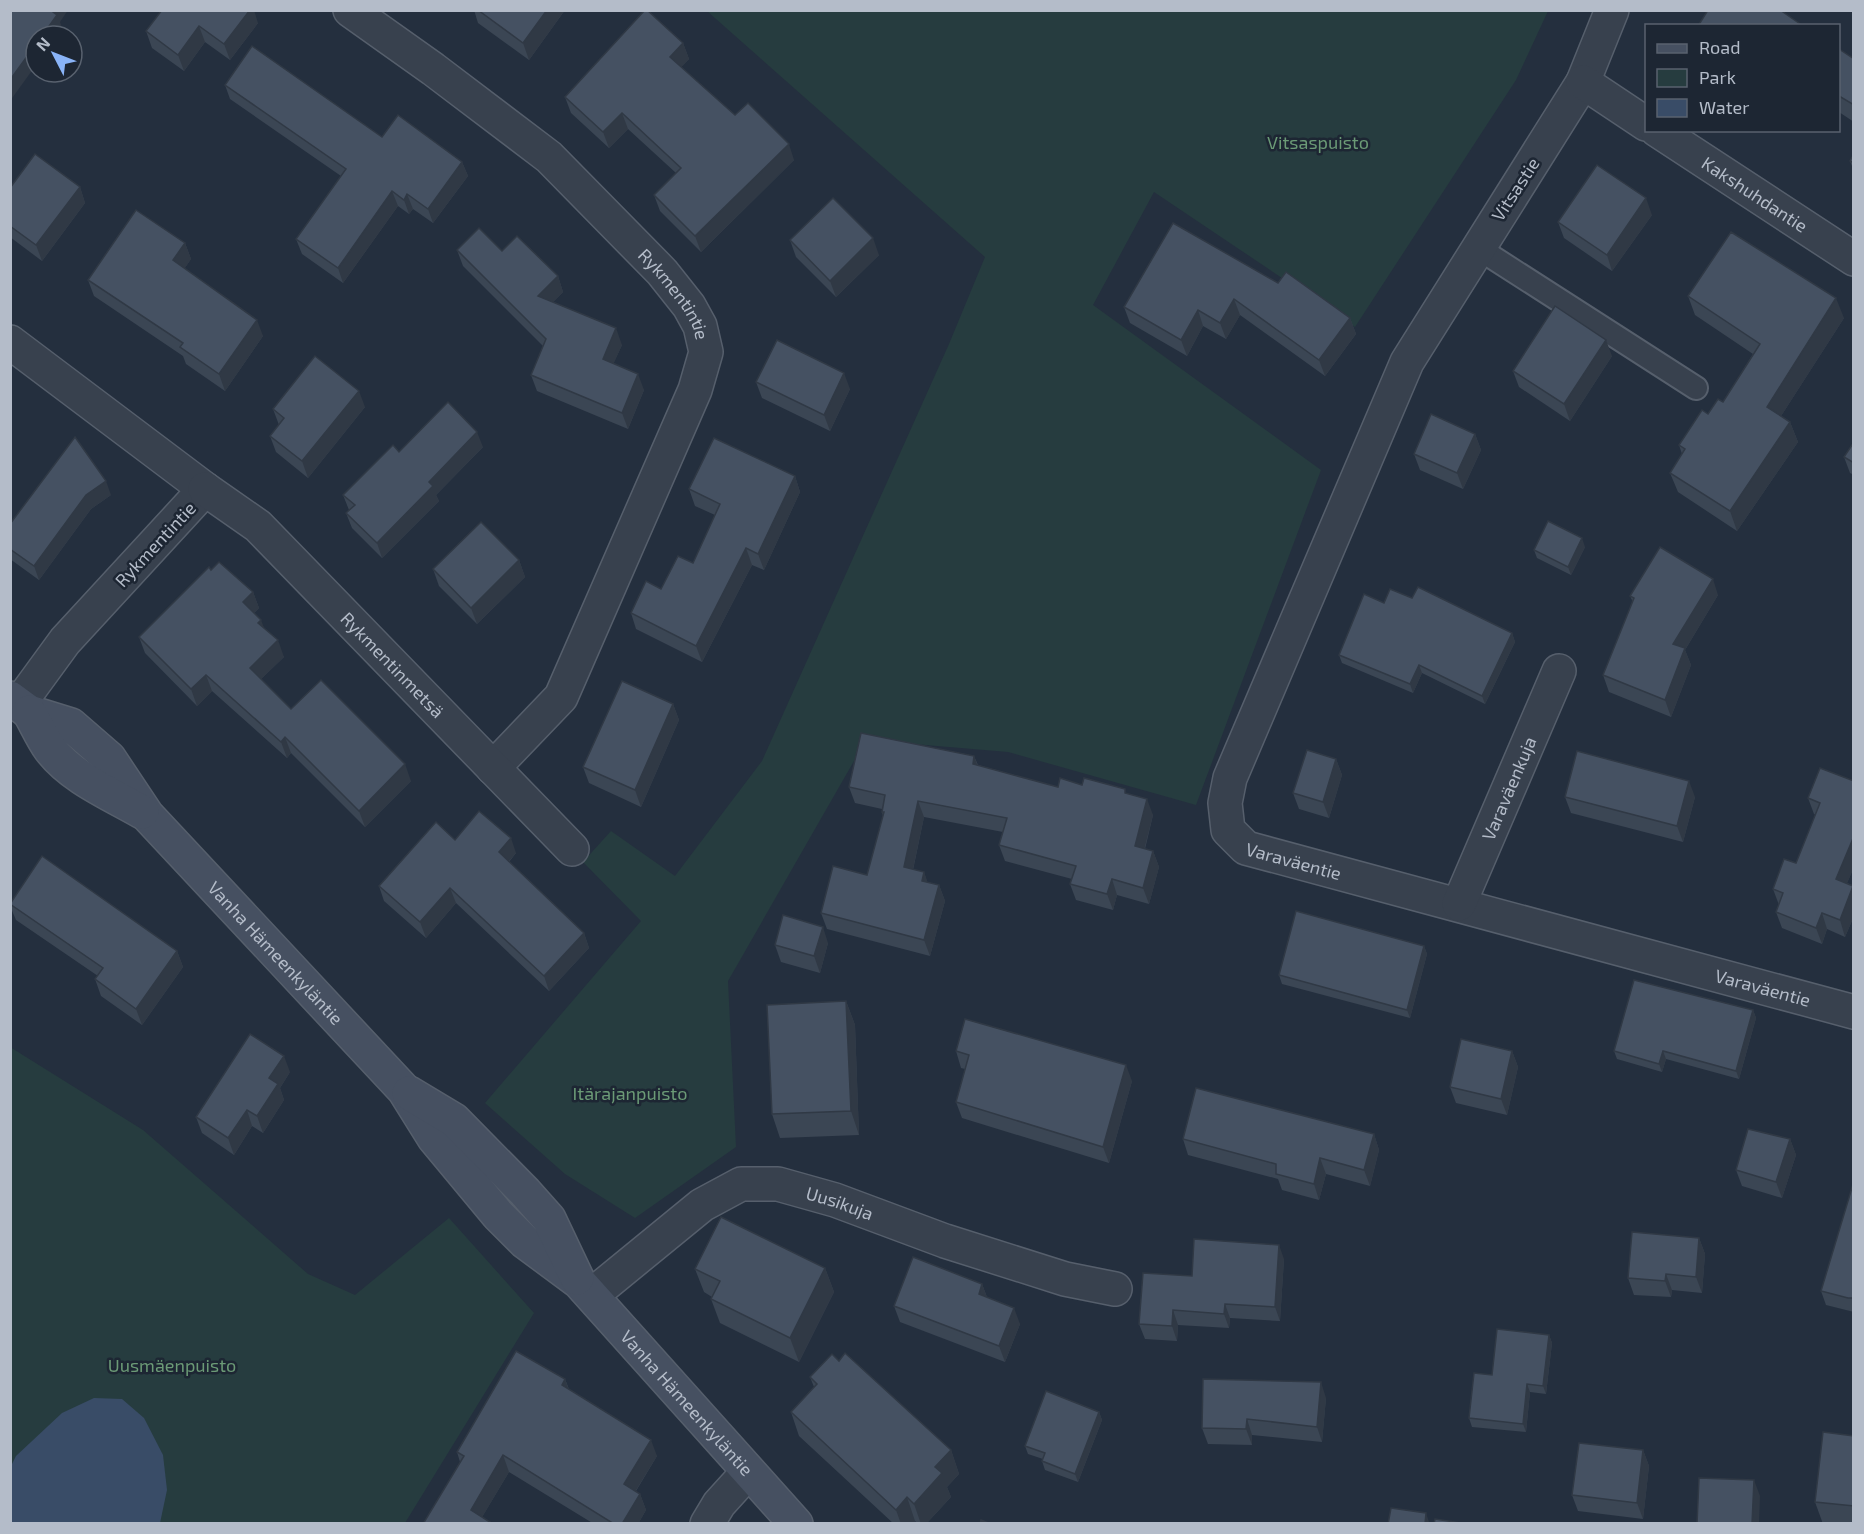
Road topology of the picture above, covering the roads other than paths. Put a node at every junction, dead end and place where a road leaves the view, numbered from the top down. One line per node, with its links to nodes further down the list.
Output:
1 (350, 10): 14 (street, Rykmentintie)
2 (1612, 10): 3 (street, Vitsastie)
3 (1583, 82): 4 (street); 6 (street, Vitsastie)
4 (1645, 123)
5 (1660, 132): 7 (street, Kakshuhdantie)
6 (1478, 248): 9 (street, Vitsastie); 10 (lane)
7 (1854, 259)
8 (10, 342): 11 (street, Rykmentintie)
9 (1407, 362): 16 (street, Varaväentie)
10 (1696, 388)
11 (205, 489): 13 (street, Rykmentintie); 14 (street, Rykmentinmetsä)
12 (1559, 671): 16 (street, Varaväenkuja)
13 (20, 705): 18 (street, Vanha Hämeenkyläntie)
14 (493, 768): 15 (street, Rykmentinmetsä)
15 (572, 849)
16 (1459, 904): 17 (street, Varaväentie)
17 (1854, 1012)
18 (585, 1289): 19 (street, Uusikuja); 20 (street, Vanha Hämeenkyläntie)
19 (1115, 1289)
20 (748, 1472): 21 (street); 22 (street, Vanha Hämeenkyläntie)
21 (707, 1524)
22 (796, 1524)

